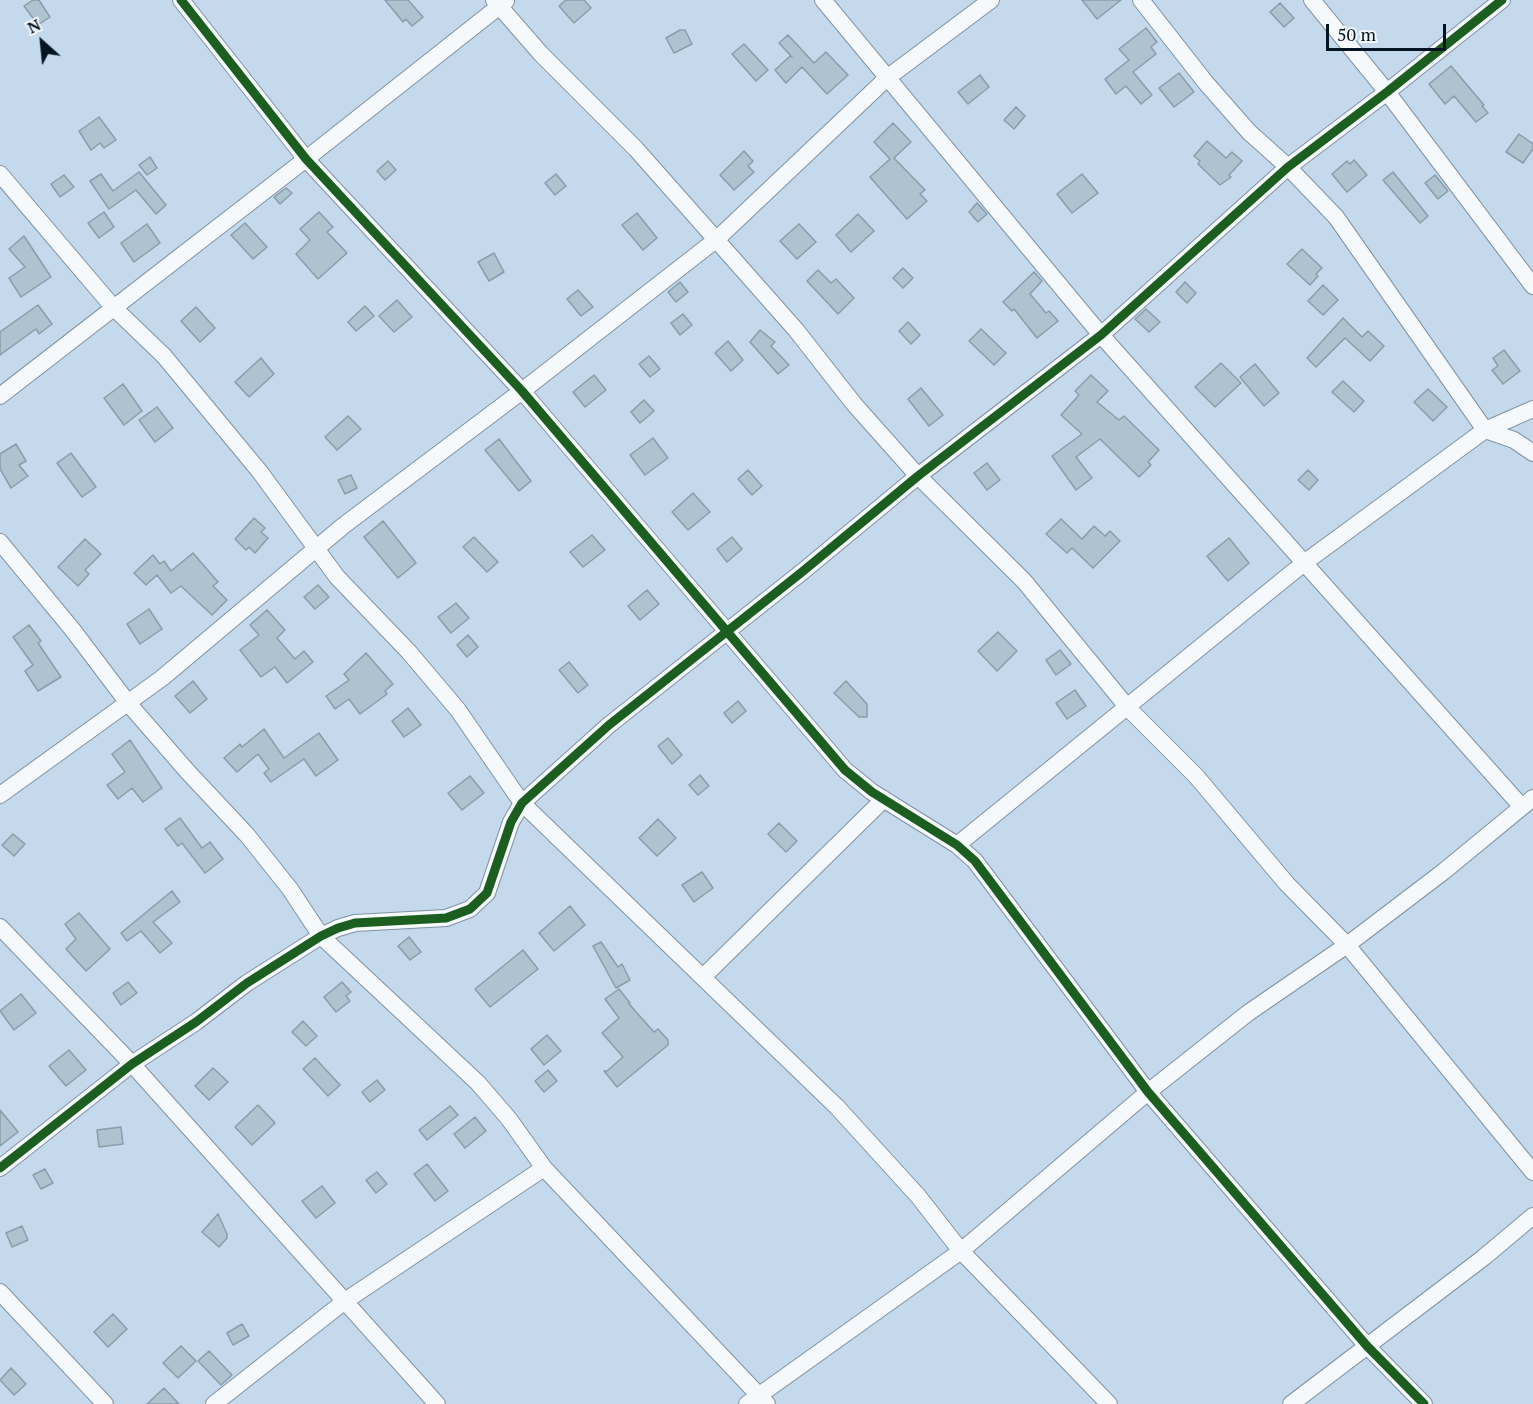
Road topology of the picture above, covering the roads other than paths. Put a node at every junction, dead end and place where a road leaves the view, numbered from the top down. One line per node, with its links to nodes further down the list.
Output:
1 (181, 0): 10 (street)
2 (823, 0): 8 (street)
3 (992, 0): 8 (street)
4 (1141, 0): 11 (street)
5 (1312, 0): 9 (street)
6 (1502, 0): 9 (street)
7 (500, 2): 10 (street); 13 (street)
8 (887, 78): 13 (street); 16 (street)
9 (1387, 92): 11 (street); 14 (street)
10 (306, 159): 15 (street); 17 (street)
11 (1288, 167): 16 (street); 20 (street)
12 (0, 174): 15 (street)
13 (717, 239): 17 (street); 22 (street)
14 (1533, 285)
15 (113, 306): 18 (street); 24 (street)
16 (1101, 335): 22 (street); 25 (street)
17 (522, 391): 24 (street); 26 (street)
18 (0, 396)
19 (1533, 409): 20 (street)
20 (1485, 430): 21 (street); 25 (street)
21 (1533, 453)
22 (918, 476): 26 (street); 28 (street)
23 (0, 542): 27 (street)
24 (315, 550): 27 (street); 32 (street)
25 (1304, 563): 28 (street); 31 (street)
26 (728, 631): 30 (street); 32 (street)
27 (128, 703): 29 (street); 35 (street)
28 (1128, 708): 33 (street); 36 (street)
29 (0, 795)
30 (884, 799): 33 (street); 37 (street)
31 (1527, 802): 36 (street)
32 (522, 803): 35 (street); 37 (street)
33 (957, 845): 39 (street)
34 (0, 927): 38 (street)
35 (321, 936): 38 (street); 41 (street)
36 (1347, 945): 39 (street); 42 (street)
37 (703, 977): 44 (street)
38 (132, 1065): 40 (street); 46 (street)
39 (1148, 1092): 44 (street); 47 (street)
40 (0, 1168)
41 (544, 1168): 46 (street); 48 (street)
42 (1533, 1172)
43 (1533, 1216): 47 (street)
44 (961, 1251): 48 (street); 52 (street)
45 (0, 1292): 49 (street)
46 (345, 1301): 50 (street); 51 (street)
47 (1367, 1346): 53 (street); 54 (street)
48 (757, 1401)
49 (105, 1404)
50 (214, 1404)
51 (437, 1404)
52 (1109, 1404)
53 (1292, 1404)
54 (1424, 1404)

